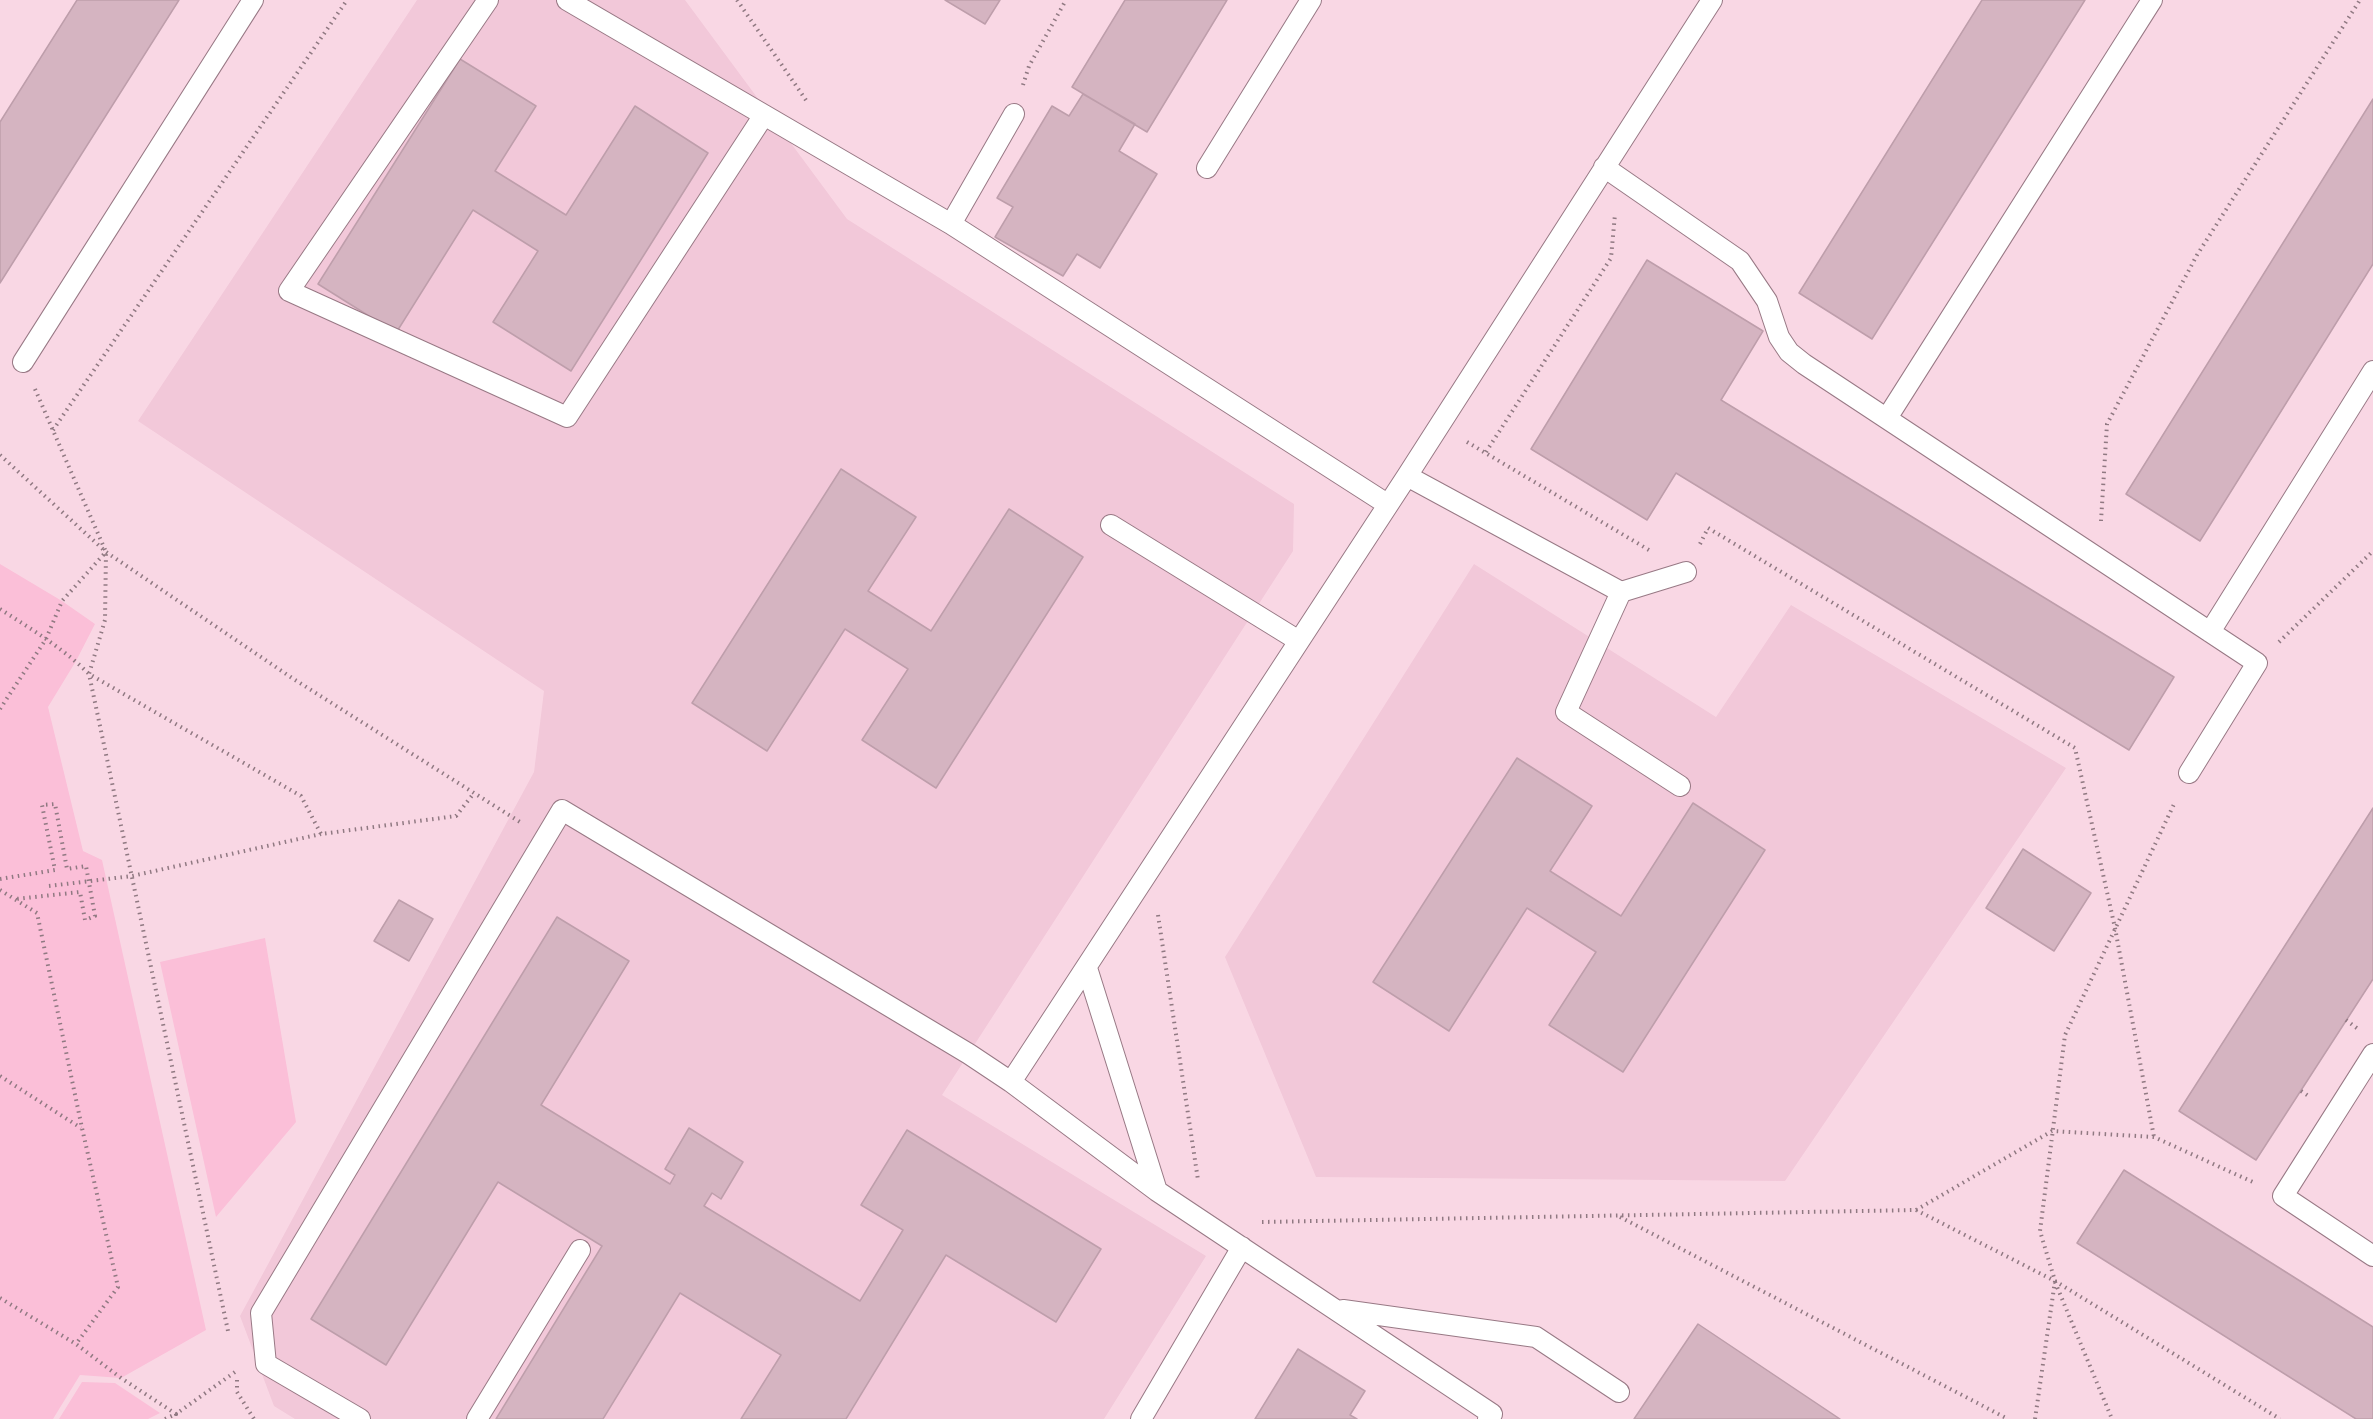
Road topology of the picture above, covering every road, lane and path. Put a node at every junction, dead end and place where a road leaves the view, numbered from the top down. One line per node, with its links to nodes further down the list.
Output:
1 (253, 0): 17 (lane)
2 (347, 0): 21 (path)
3 (488, 0): 13 (lane)
4 (567, 0): 13 (lane)
5 (737, 0): 11 (path)
6 (1066, 0): 12 (path)
7 (1311, 0): 14 (lane)
8 (1712, 0): 15 (lane)
9 (2152, 0): 19 (lane)
10 (2360, 0): 29 (path)
11 (812, 108)
12 (1014, 114): 16 (lane)
13 (764, 115): 16 (lane)
14 (1207, 168)
15 (1611, 172): 19 (lane); 20 (lane); 22 (path)
16 (951, 224): 25 (lane)
17 (23, 362): 21 (path)
18 (2373, 371): 33 (lane)
19 (1887, 418): 29 (lane)
20 (1438, 424): 22 (path); 24 (lane)
21 (53, 430): 28 (path)
22 (1486, 453): 30 (path)
23 (0, 455): 28 (path)
24 (1407, 476): 25 (lane); 31 (lane)
25 (1387, 504): 35 (lane)
26 (1111, 525): 35 (lane)
27 (2373, 550): 36 (path)
28 (106, 552): 34 (path); 37 (path); 41 (path)
29 (2099, 558): 33 (lane)
30 (1686, 572): 31 (lane); 51 (path)
31 (1621, 592): 40 (lane)
32 (0, 609): 34 (path)
33 (2210, 632): 36 (lane)
34 (46, 639): 37 (path); 38 (path)
35 (1299, 640): 44 (lane)
36 (2257, 663): 39 (lane)
37 (89, 674): 42 (path); 45 (path)
38 (0, 709)
39 (2190, 773): 51 (path)
40 (1680, 786)
41 (474, 792): 42 (path); 43 (path)
42 (321, 834): 45 (path)
43 (546, 837): 55 (lane); 76 (lane)
44 (1151, 869): 52 (lane); 63 (path)
45 (132, 876): 47 (path); 70 (path)
46 (0, 879): 47 (path)
47 (88, 880): 48 (path); 50 (path)
48 (49, 886)
49 (0, 890): 50 (path)
50 (15, 899): 56 (path)
51 (2115, 928): 57 (path); 58 (path)
52 (1088, 968): 55 (lane); 59 (lane)
53 (2373, 1054): 60 (lane)
54 (0, 1076): 56 (path)
55 (1011, 1082): 59 (lane)
56 (82, 1128): 71 (path)
57 (2052, 1131): 58 (path); 61 (path); 67 (path)
58 (2154, 1137): 60 (path)
59 (1157, 1191): 63 (lane)
60 (2283, 1196): 66 (lane)
61 (1916, 1210): 62 (path); 67 (path)
62 (1620, 1217): 63 (path); 80 (path)
63 (1205, 1223): 64 (lane)
64 (1242, 1247): 69 (lane); 78 (lane)
65 (580, 1250): 77 (lane)
66 (2373, 1256)
67 (2055, 1281): 81 (path); 82 (path); 83 (path)
68 (0, 1298): 71 (path)
69 (1337, 1310): 72 (lane); 79 (lane)
70 (229, 1336)
71 (76, 1344): 73 (path)
72 (1619, 1392)
73 (176, 1416): 74 (path); 75 (path)
74 (165, 1419)
75 (254, 1419)
76 (360, 1419)
77 (477, 1419)
78 (1141, 1419)
79 (1488, 1419)
80 (2008, 1419)
81 (2035, 1419)
82 (2112, 1419)
83 (2280, 1419)

